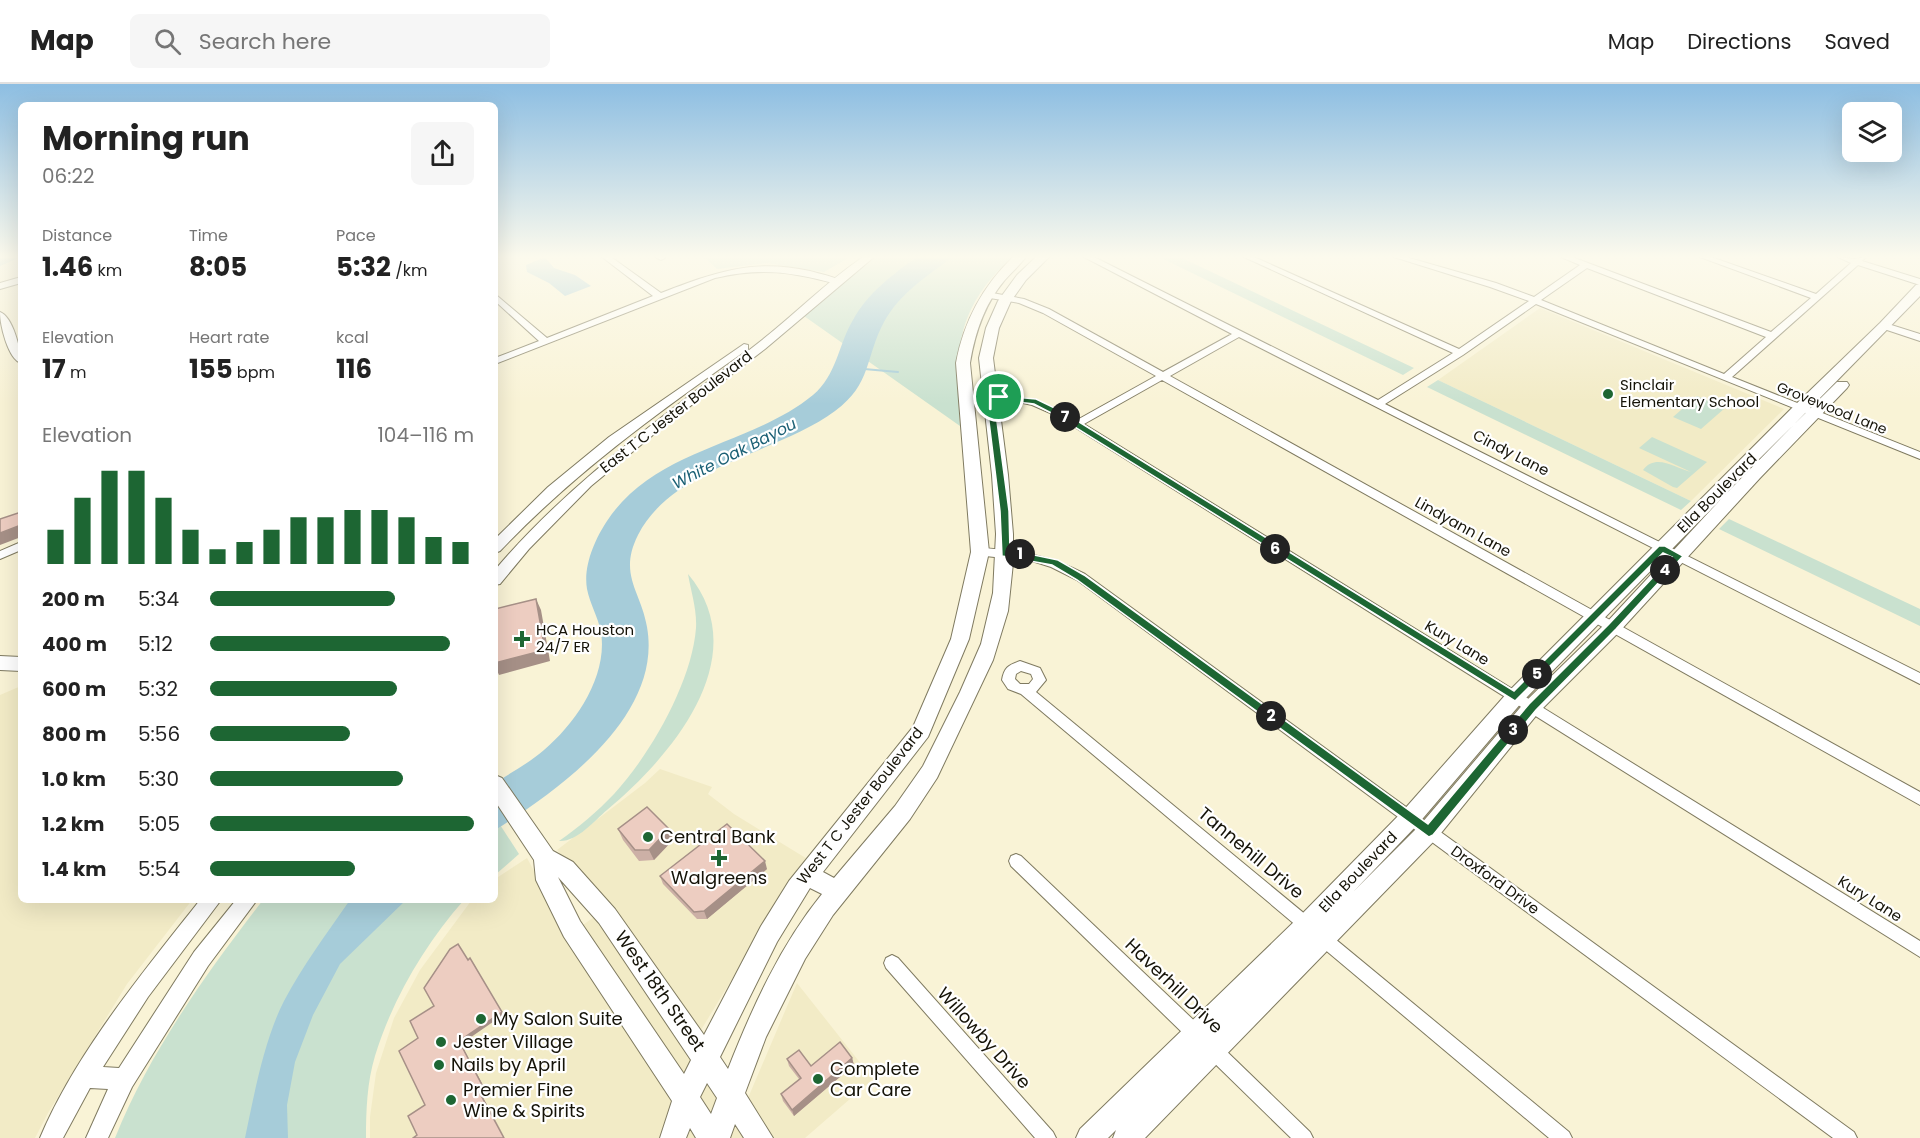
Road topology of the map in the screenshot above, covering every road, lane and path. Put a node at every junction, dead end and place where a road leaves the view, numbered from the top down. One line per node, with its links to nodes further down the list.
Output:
1 (505, 306): 20 (street)
2 (632, 306): 20 (street)
3 (799, 306): 21 (street, East T C Jester Boulevard)
4 (981, 306): 28 (main road, West T C Jester Boulevard)
5 (1001, 306): 27 (main road, West T C Jester Boulevard)
6 (1036, 306): 25 (street, Lindyann Lane)
7 (1184, 306): 17 (street, Cindy Lane)
8 (1357, 306): 22 (street)
9 (1528, 306): 22 (street)
10 (1549, 306): 26 (street, Grovewood Lane)
11 (1694, 306): 18 (street)
12 (1807, 306): 18 (street)
13 (1907, 306): 16 (main road, Ella Boulevard)
14 (1919, 306): 16 (main road, Ella Boulevard)
15 (0, 315): 23 (street)
16 (1891, 328): 19 (street); 30 (main road, Ella Boulevard)
17 (1238, 334): 25 (street); 29 (street, Cindy Lane)
18 (1773, 336): 26 (street)
19 (1920, 338)
20 (545, 341): 24 (street)
21 (748, 350): 31 (street, East T C Jester Boulevard); 33 (street, East T C Jester Boulevard)
22 (1460, 353): 29 (street)
23 (18, 354)
24 (498, 360)
25 (1162, 376): 32 (street); 44 (street, Lindyann Lane)
26 (1725, 378): 30 (street, Grovewood Lane)
27 (990, 397): 28 (street, Kury Lane); 32 (street, Kury Lane); 41 (main road, West T C Jester Boulevard)
28 (965, 398): 39 (main road, West T C Jester Boulevard)
29 (1378, 404): 40 (street, Cindy Lane)
30 (1806, 412): 34 (street, Grovewood Lane); 40 (main road, Ella Boulevard)
31 (631, 424): 33 (street); 35 (street, East T C Jester Boulevard)
32 (1077, 424): 52 (street, Kury Lane)
33 (648, 431): 36 (street, East T C Jester Boulevard)
34 (1920, 456)
35 (531, 509): 36 (street); 37 (street, East T C Jester Boulevard)
36 (547, 520): 43 (street, East T C Jester Boulevard)
37 (498, 545)
38 (18, 547): 42 (street)
39 (980, 552): 41 (street, Droxford Drive); 49 (main road, West T C Jester Boulevard)
40 (1670, 552): 44 (main road, Ella Boulevard); 45 (main road, Ella Boulevard); 48 (street, Cindy Lane)
41 (1005, 553): 51 (main road, West T C Jester Boulevard); 55 (street, Droxford Drive)
42 (0, 555)
43 (498, 577)
44 (1593, 616): 45 (street, Lindyann Lane); 52 (main road, Ella Boulevard)
45 (1613, 627): 52 (main road, Ella Boulevard); 54 (street, Lindyann Lane)
46 (0, 663): 47 (main road)
47 (18, 664)
48 (1920, 679)
49 (940, 689): 51 (main road); 59 (main road, West T C Jester Boulevard)
50 (1025, 690): 63 (street, Tannehill Drive)
51 (966, 700): 60 (main road, West T C Jester Boulevard)
52 (1524, 702): 55 (main road, Ella Boulevard); 56 (main road, Ella Boulevard); 64 (street, Kury Lane)
53 (498, 788): 57 (main road, West 18th Street)
54 (1920, 799)
55 (1410, 818): 56 (street, Droxford Drive); 63 (main road, Ella Boulevard)
56 (1429, 831): 63 (main road, Ella Boulevard); 84 (street, Droxford Drive)
57 (545, 858): 68 (main road, West 18th Street); 72 (main road, West 18th Street)
58 (1016, 861): 66 (street, Haverhill Drive)
59 (806, 875): 60 (main road); 68 (main road, West T C Jester Boulevard)
60 (838, 891): 71 (main road, West T C Jester Boulevard)
61 (210, 903): 69 (street)
62 (246, 903): 70 (street)
63 (1315, 932): 66 (main road, Ella Boulevard); 67 (main road, Ella Boulevard); 83 (street, Tannehill Drive)
64 (1920, 950)
65 (892, 963): 79 (street, Willowby Drive)
66 (1195, 1034): 67 (street, Haverhill Drive); 80 (main road, Ella Boulevard)
67 (1212, 1050): 81 (main road, Ella Boulevard); 82 (street, Haverhill Drive)
68 (706, 1056): 71 (main road, West 18th Street); 72 (main road, West T C Jester Boulevard)
69 (84, 1077): 70 (street); 73 (street)
70 (124, 1079): 74 (street)
71 (730, 1095): 77 (main road, West T C Jester Boulevard); 78 (main road, West 18th Street)
72 (686, 1097): 75 (main road, West T C Jester Boulevard); 76 (main road, West 18th Street)
73 (51, 1138)
74 (97, 1138)
75 (673, 1138)
76 (712, 1138)
77 (717, 1138)
78 (760, 1138)
79 (1047, 1138)
80 (1089, 1138)
81 (1126, 1138)
82 (1304, 1138)
83 (1563, 1138)
84 (1848, 1138)

